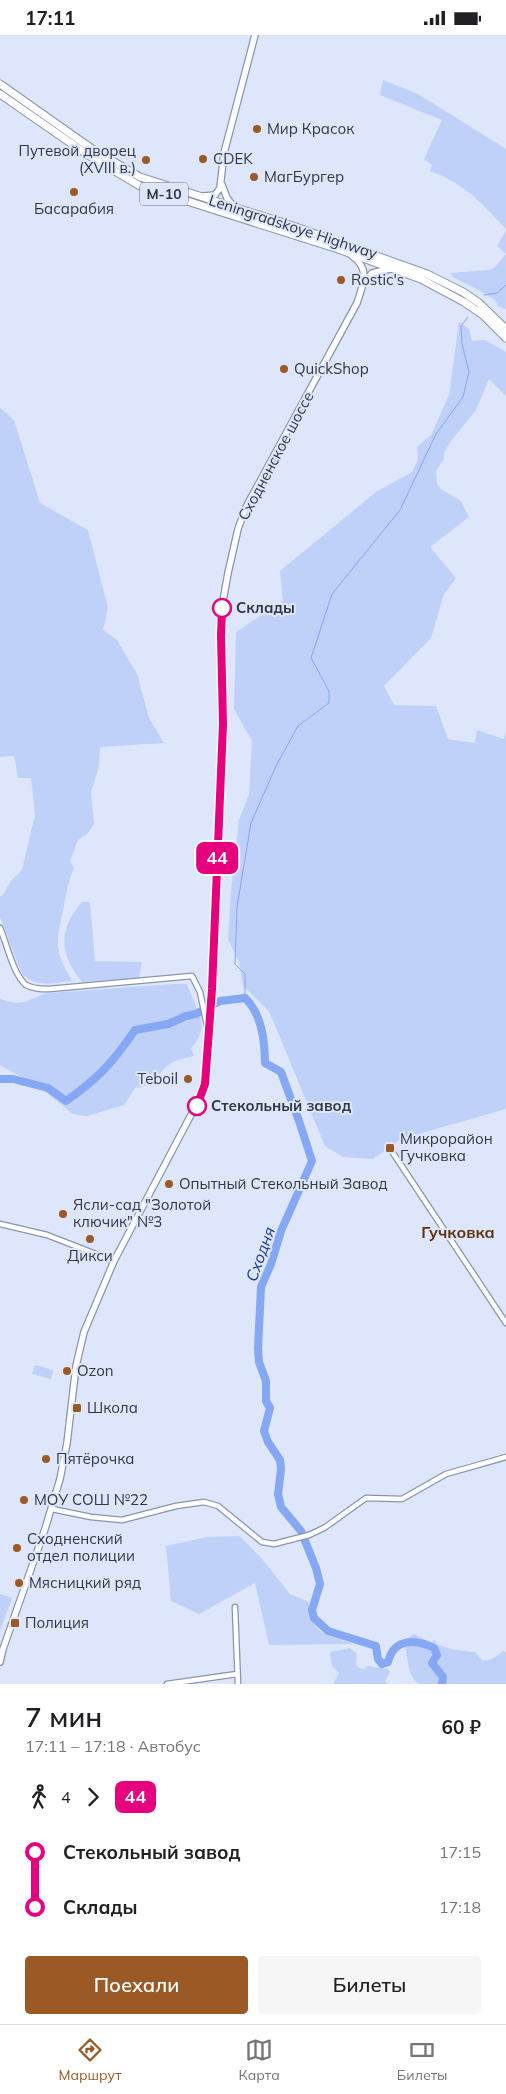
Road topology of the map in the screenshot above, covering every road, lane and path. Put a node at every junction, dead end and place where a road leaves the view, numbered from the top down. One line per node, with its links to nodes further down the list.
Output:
1 (255, 35): 4 (main road)
2 (0, 84): 5 (highway, Leningradskoye Highway / М-10)
3 (0, 94): 7 (highway, Leningradskoye Highway / М-10)
4 (221, 183): 5 (main road); 6 (main road)
5 (197, 195): 6 (highway, Leningradskoye Highway / М-10)
6 (233, 206): 10 (highway, Leningradskoye Highway / М-10)
7 (348, 253): 8 (highway, Leningradskoye Highway / М-10); 9 (main road, Сходненское шоссе)
8 (393, 269): 9 (main road, Сходненское шоссе); 11 (highway, Leningradskoye Highway / М-10)
9 (362, 289): 13 (main road, Сходненское шоссе)
10 (506, 329)
11 (506, 338)
12 (0, 928): 13 (street)
13 (207, 1017): 16 (main road, Сходненское шоссе)
14 (393, 1153): 17 (street)
15 (0, 1224): 16 (street)
16 (114, 1261): 19 (main road, Сходненское шоссе)
17 (506, 1323)
18 (506, 1457): 19 (street)
19 (52, 1509): 21 (main road, Сходненское шоссе)
20 (235, 1607): 23 (street)
21 (1, 1652): 22 (main road, Сходненское шоссе)
22 (0, 1662)
23 (237, 1673): 24 (street); 25 (street)
24 (167, 1684)
25 (238, 1684)

